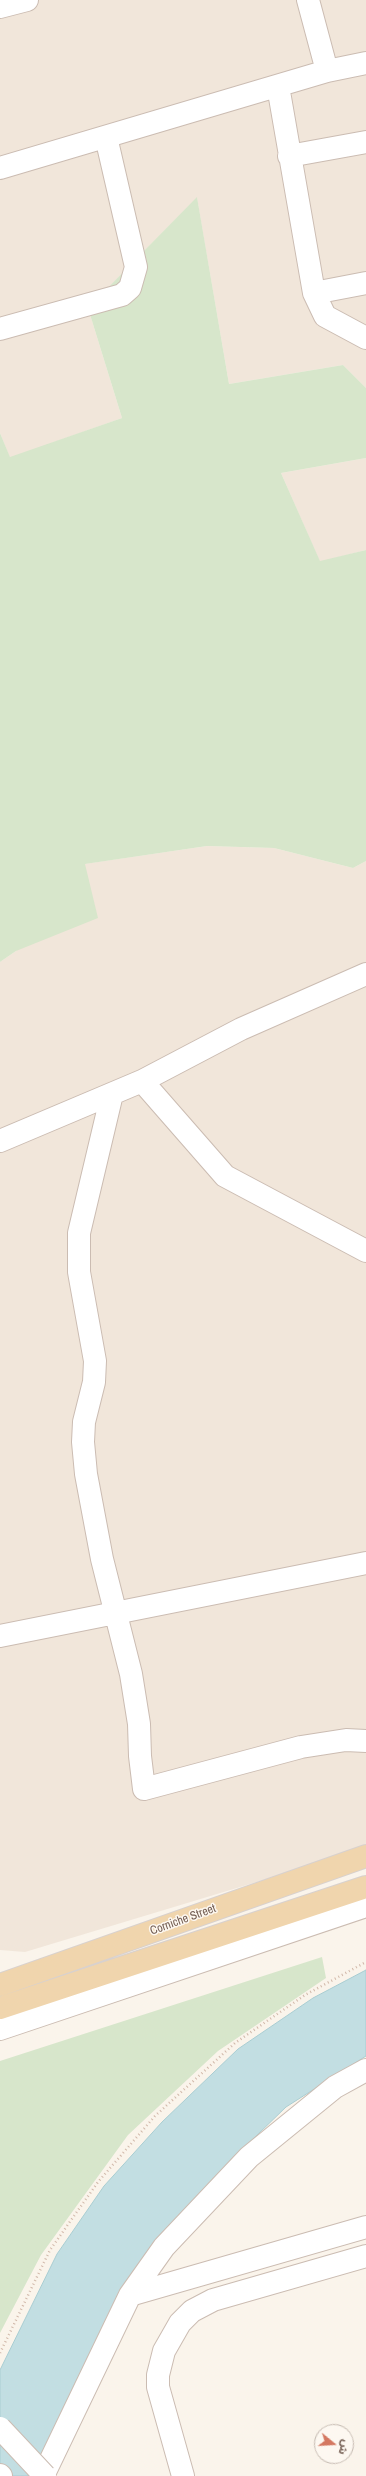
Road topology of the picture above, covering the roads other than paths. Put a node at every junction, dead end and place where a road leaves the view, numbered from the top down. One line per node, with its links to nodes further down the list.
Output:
1 (27, 0): 3 (street)
2 (308, 0): 5 (street)
3 (0, 7)
4 (366, 63): 5 (street)
5 (327, 71): 6 (street)
6 (278, 86): 7 (street); 9 (street)
7 (106, 136): 10 (street); 13 (street)
8 (366, 142): 9 (street)
9 (289, 156): 12 (street)
10 (0, 168)
11 (366, 283): 12 (street)
12 (314, 293): 14 (street)
13 (0, 329)
14 (366, 338)
15 (366, 974): 16 (street)
16 (142, 1081): 17 (street); 19 (street)
17 (112, 1094): 18 (street); 21 (street)
18 (0, 1141)
19 (366, 1252)
20 (366, 1563): 21 (street)
21 (115, 1613): 22 (street); 23 (street)
22 (0, 1636)
23 (366, 1741)
24 (366, 1856): 27 (main road, Corniche Street)
25 (366, 1887): 28 (main road, Corniche Street)
26 (366, 1906): 29 (street)
27 (4, 1983)
28 (0, 2008)
29 (0, 2029)
30 (366, 2070): 33 (street)
31 (366, 2227): 33 (street)
32 (366, 2256): 36 (street)
33 (130, 2295): 35 (street)
34 (0, 2428): 35 (street, bridge)
35 (44, 2476)
36 (183, 2476)

